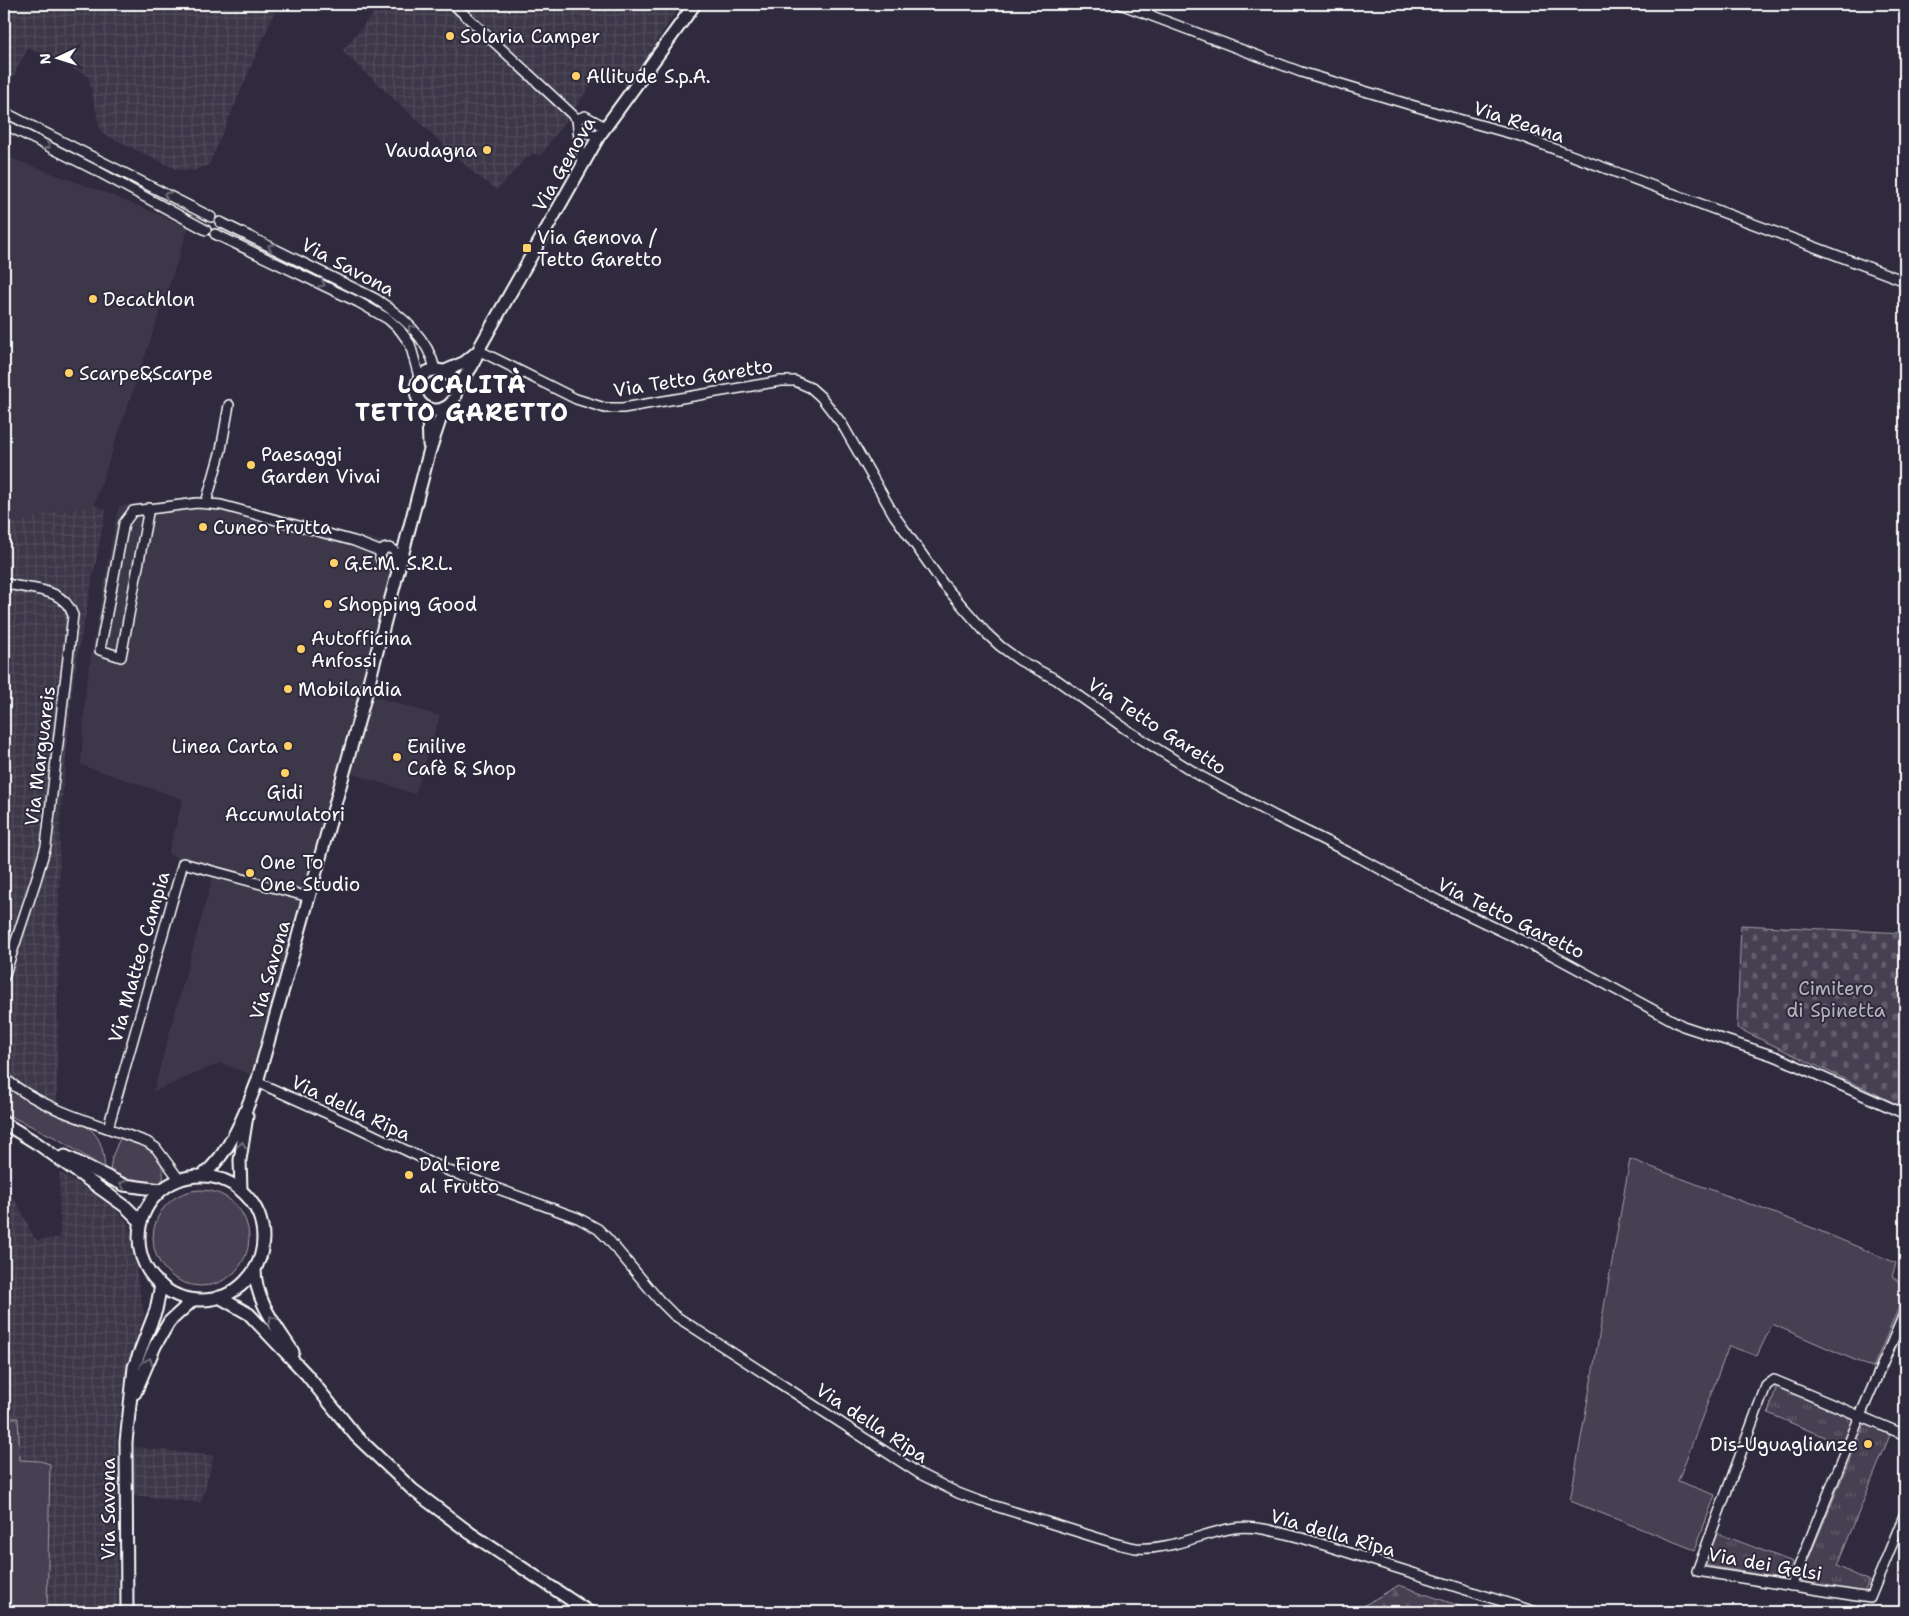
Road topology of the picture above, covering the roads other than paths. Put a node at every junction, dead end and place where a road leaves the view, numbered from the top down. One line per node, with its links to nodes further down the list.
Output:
1 (453, 4): 5 (street)
2 (695, 4): 8 (main road, Via Genova)
3 (1120, 4): 12 (street, Via Reana)
4 (4, 112): 10 (street, one-way to 4)
5 (577, 119): 7 (street); 8 (street)
6 (4, 124): 15 (street, Via Savona, one-way to 15)
7 (578, 131): 8 (street); 9 (street)
8 (602, 131): 9 (main road, Via Genova)
9 (582, 166): 13 (main road, Via Genova)
10 (211, 217)
11 (220, 222): 14 (street, Via Savona, one-way to 11)
12 (1905, 281)
13 (478, 350): 14 (main road, Via Genova); 16 (main road, Via Genova); 30 (street, Via Tetto Garetto)
14 (440, 370): 15 (main road); 16 (main road)
15 (419, 377): 18 (main road)
16 (456, 390): 19 (main road)
17 (229, 405): 21 (street)
18 (425, 407): 19 (main road); 20 (main road, Via Savona)
19 (444, 408): 20 (main road, Via Savona)
20 (429, 453): 23 (main road, Via Savona)
21 (206, 503): 22 (street); 23 (street)
22 (149, 508): 22 (street)
23 (399, 560): 25 (main road, Via Savona)
24 (4, 584): 26 (street, Via Marguareis)
25 (309, 897): 28 (main road, Via Savona); 32 (street, Via Matteo Campia)
26 (4, 976)
27 (4, 1078): 32 (street)
28 (257, 1082): 29 (main road, Via Savona); 52 (street, Via della Ripa)
29 (250, 1100): 34 (main road, Via Savona); 37 (main road, Via Savona, one-way to 29)
30 (1905, 1114)
31 (4, 1123): 33 (main road)
32 (108, 1128): 35 (street)
33 (87, 1173): 36 (main road, one-way to 33); 38 (main road)
34 (203, 1175): 35 (main road); 37 (main road)
35 (179, 1179): 36 (main road)
36 (161, 1190): 38 (main road)
37 (241, 1190): 39 (main road)
38 (141, 1222): 40 (main road)
39 (255, 1269): 41 (main road); 44 (main road, one-way to 39)
40 (161, 1285): 42 (main road); 45 (main road, Via Savona)
41 (220, 1297): 42 (main road); 44 (main road)
42 (194, 1300): 45 (main road, Via Savona, one-way to 42)
43 (1905, 1312): 46 (street)
44 (307, 1375): 51 (main road)
45 (130, 1406): 50 (main road, Via Savona)
46 (1860, 1416): 47 (street); 49 (street); 49 (street, Via dei Gelsi)
47 (1905, 1435)
48 (1905, 1512): 49 (street, Via dei Gelsi)
49 (1791, 1586)
50 (127, 1612)
51 (589, 1612)
52 (1536, 1612)

